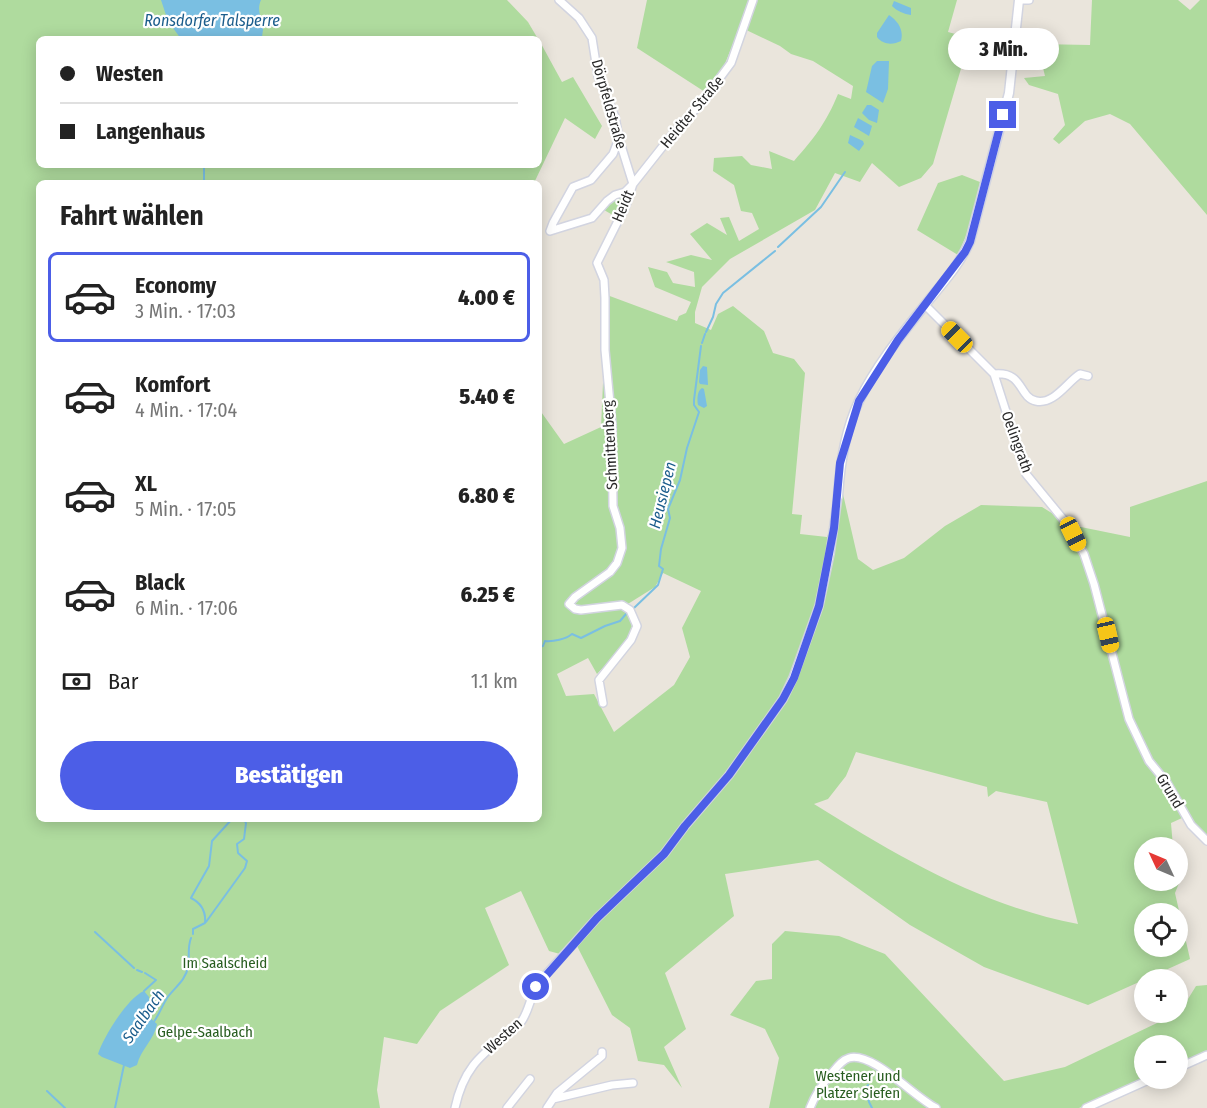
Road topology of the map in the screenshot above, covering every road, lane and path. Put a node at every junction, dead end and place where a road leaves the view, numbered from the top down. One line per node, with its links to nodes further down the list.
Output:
1 (560, 0): 5 (street, Dörpfeldstraße)
2 (753, 0): 6 (street, Heidter Straße)
3 (1019, 0): 4 (street); 8 (street)
4 (1029, 0)
5 (619, 139): 6 (street, Dörpfeldstraße); 6 (street, Heidt)
6 (633, 184): 7 (street, Heidt)
7 (597, 263): 12 (street, Schmittenberg)
8 (925, 305): 9 (street, Oelingrath); 11 (street)
9 (994, 374): 10 (street, Oelingrath); 13 (street, Oelingrath)
10 (1088, 376)
11 (838, 496): 22 (street, Westen)
12 (603, 703)
13 (1137, 738): 14 (street, Grund)
14 (1206, 839)
15 (602, 1052): 21 (street)
16 (1207, 1055): 17 (street)
17 (1188, 1064)
18 (530, 1079): 23 (street)
19 (633, 1083): 21 (street)
20 (1134, 1087): 27 (street)
21 (553, 1099): 24 (street)
22 (455, 1108)
23 (507, 1108)
24 (547, 1108)
25 (810, 1108): 26 (street)
26 (936, 1108)
27 (1086, 1108)

